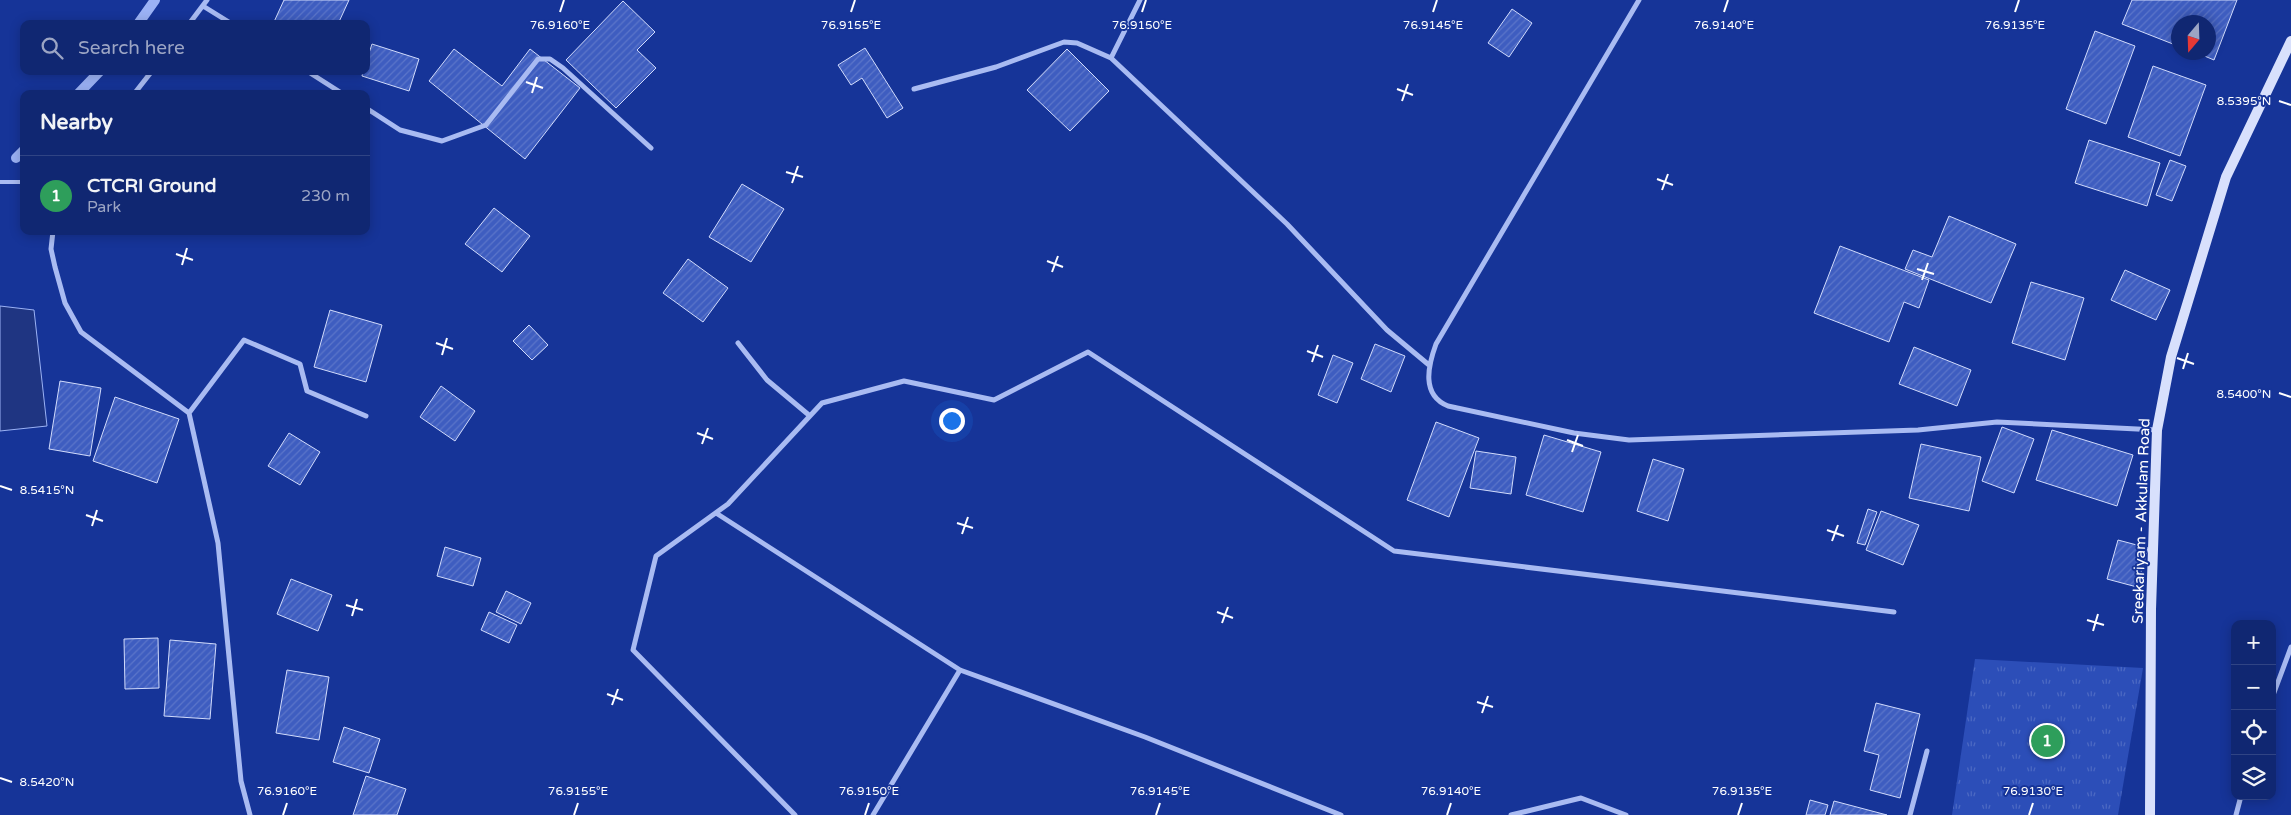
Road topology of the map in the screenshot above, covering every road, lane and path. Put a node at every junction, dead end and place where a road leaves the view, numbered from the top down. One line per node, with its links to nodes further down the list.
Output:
1 (207, 0): 4 (street)
2 (1140, 0): 8 (street)
3 (1639, 0): 20 (street)
4 (203, 6): 5 (street); 6 (street)
5 (192, 20)
6 (226, 20)
7 (2291, 41): 24 (main road, Sreekariyam - Akkulam Road)
8 (1111, 58): 11 (street); 20 (street)
9 (149, 75): 12 (street)
10 (313, 75): 13 (street)
11 (914, 89)
12 (137, 90)
13 (337, 90)
14 (370, 111): 15 (street)
15 (651, 148)
16 (0, 182): 17 (lane)
17 (20, 182)
18 (53, 235): 21 (street)
19 (738, 343): 23 (street)
20 (1429, 365): 24 (street)
21 (189, 413): 22 (street); 32 (street)
22 (366, 416)
23 (810, 416): 25 (street); 26 (street)
24 (2157, 430): 39 (main road, Sreekariyam - Akkulam Road)
25 (716, 513): 28 (street); 33 (street)
26 (1894, 612)
27 (2291, 647): 29 (street)
28 (960, 670): 34 (street); 35 (street)
29 (2276, 687)
30 (1927, 752): 38 (street)
31 (2240, 800): 40 (street)
32 (250, 815)
33 (794, 815)
34 (873, 815)
35 (1341, 815)
36 (1511, 815): 37 (street)
37 (1626, 815)
38 (1910, 815)
39 (2150, 815)
40 (2236, 815)

